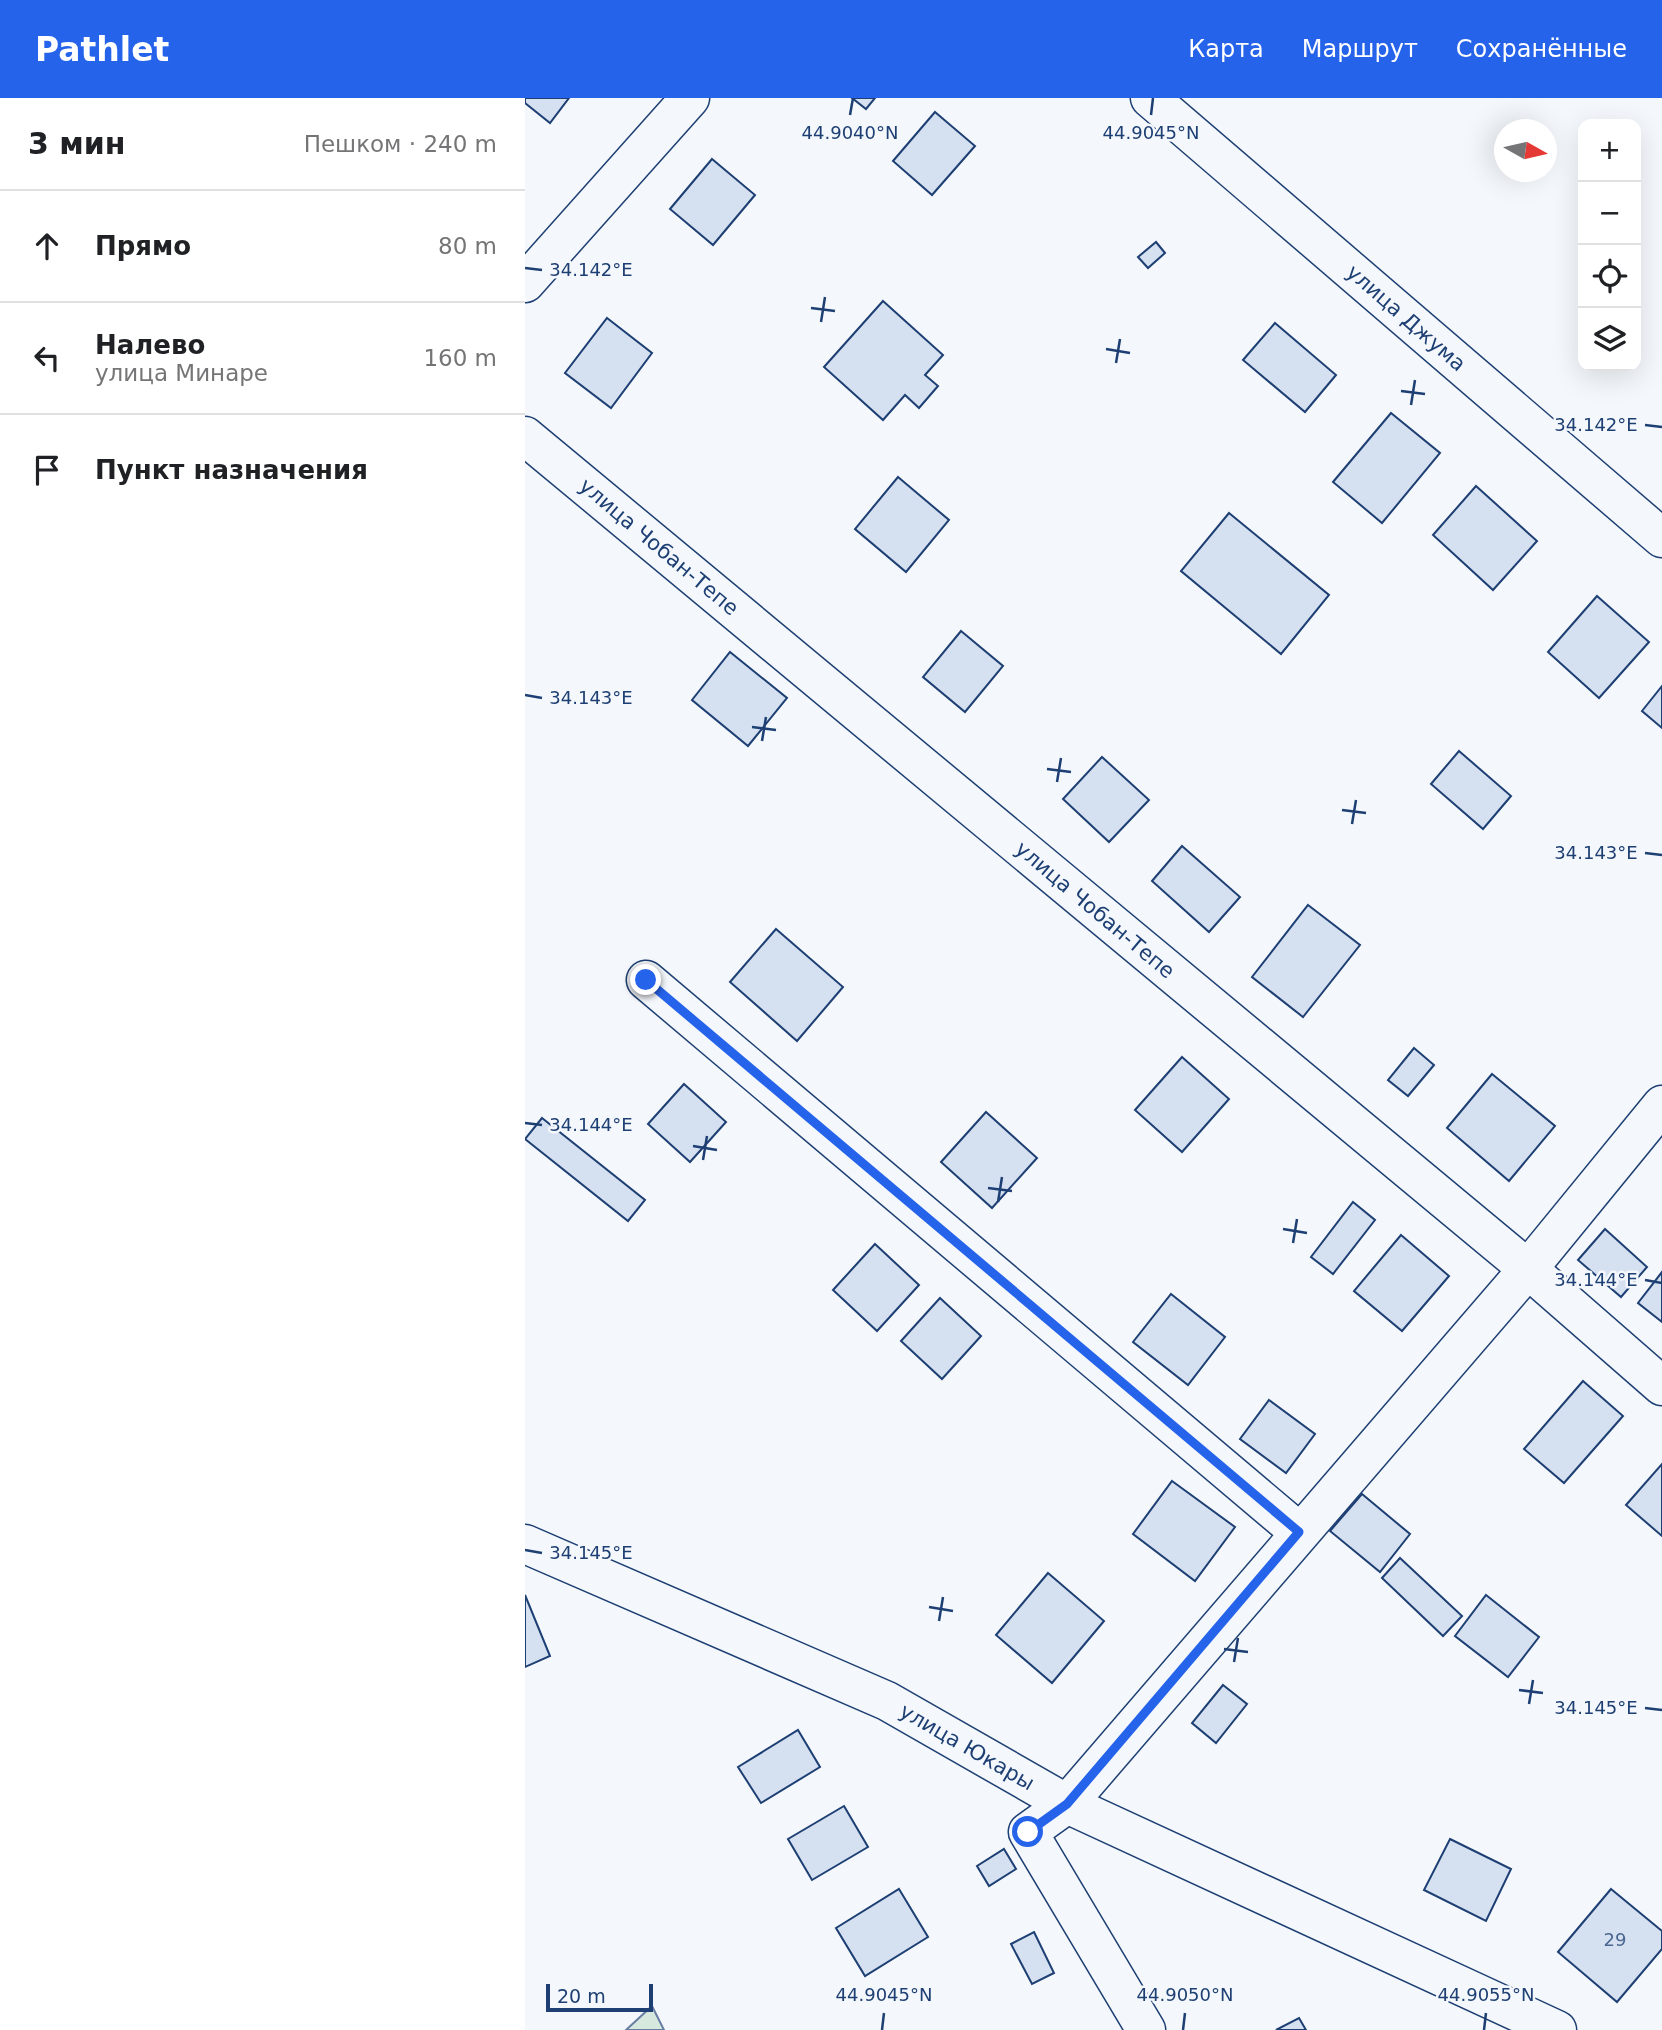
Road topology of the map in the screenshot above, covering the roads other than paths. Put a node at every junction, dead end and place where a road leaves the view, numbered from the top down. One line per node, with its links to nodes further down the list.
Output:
1 (691, 98): 3 (street)
2 (1150, 98): 5 (street, улица Джума)
3 (525, 283)
4 (525, 436): 8 (street, улица Чобан-Тепе)
5 (1662, 538)
6 (646, 980): 10 (street)
7 (1662, 1105): 8 (street)
8 (1528, 1269): 9 (street, улица Чобан-Тепе); 10 (street)
9 (1662, 1386)
10 (1299, 1532): 12 (street)
11 (525, 1544): 12 (street, улица Юкары)
12 (1067, 1804): 13 (street); 14 (street, улица Юкары)
13 (1146, 2030)
14 (1557, 2030)

